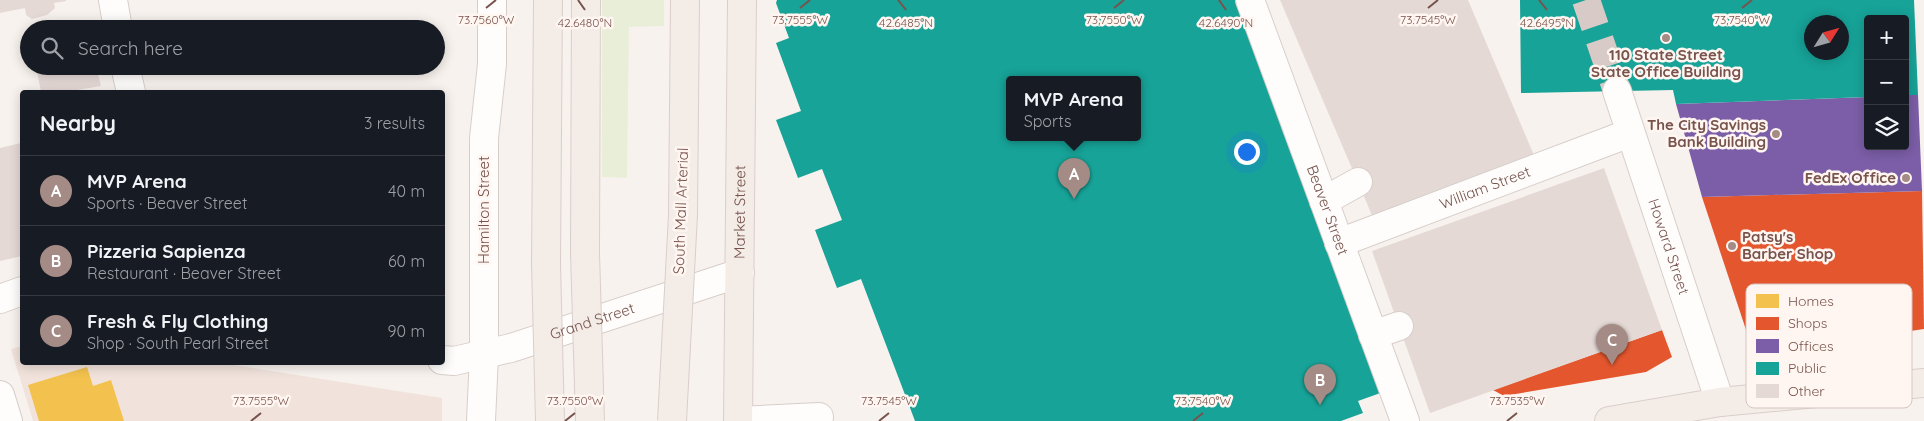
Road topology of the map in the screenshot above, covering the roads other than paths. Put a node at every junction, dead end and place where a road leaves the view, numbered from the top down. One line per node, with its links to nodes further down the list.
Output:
1 (113, 0): 8 (street)
2 (492, 0): 24 (street, Hamilton Street)
3 (548, 0): 33 (main road, bridge)
4 (586, 0): 34 (main road, bridge)
5 (685, 0): 15 (main road, South Mall Arterial)
6 (1250, 0): 14 (street, Beaver Street)
7 (743, 1): 17 (main road, Market Street)
8 (116, 20)
9 (126, 75): 10 (street)
10 (130, 90)
11 (1617, 91): 12 (street, Howard Street)
12 (1630, 133): 16 (street, William Street); 28 (street, Howard Street)
13 (1358, 182): 14 (street)
14 (1324, 201): 16 (street, Beaver Street)
15 (683, 215): 35 (main road, South Mall Arterial, bridge); 36 (main road, bridge)
16 (1340, 243): 23 (street, Beaver Street)
17 (740, 273): 24 (street, Grand Street); 37 (main road, Market Street)
18 (20, 293): 19 (street)
19 (0, 299)
20 (20, 309): 21 (street)
21 (0, 310)
22 (1399, 326): 23 (street)
23 (1373, 335): 38 (street, Beaver Street)
24 (484, 355): 25 (street, Grand Street); 32 (street, Hamilton Street)
25 (445, 360)
26 (0, 395): 31 (street)
27 (1746, 400): 28 (main road)
28 (1720, 402): 30 (main road)
29 (819, 417): 37 (street)
30 (1617, 420)
31 (8, 421)
32 (481, 421)
33 (550, 421)
34 (590, 421)
35 (672, 421)
36 (687, 421)
37 (739, 421)
38 (1405, 421)

